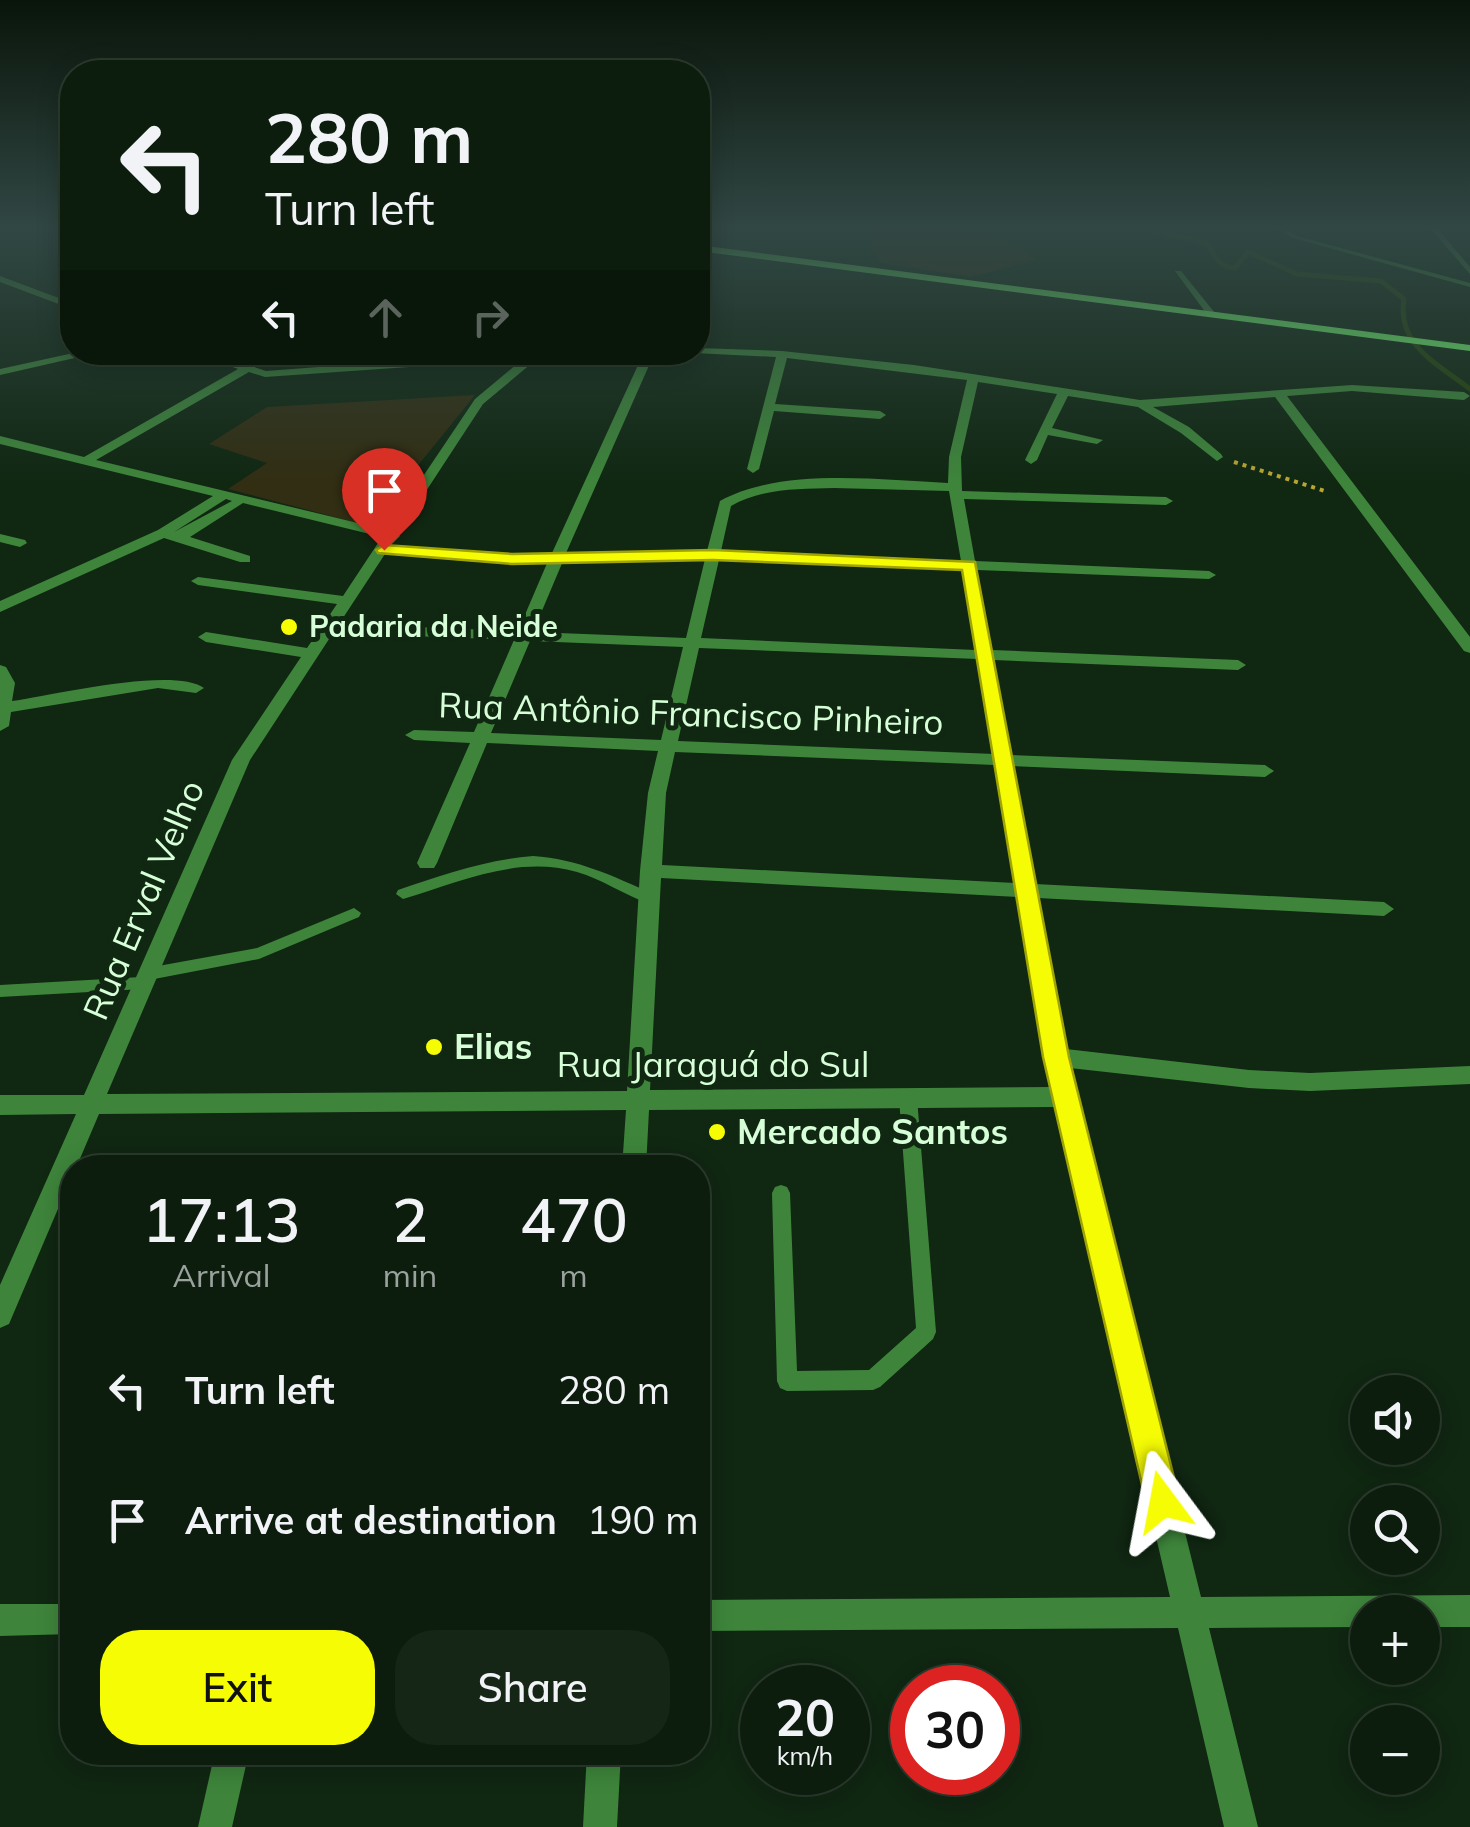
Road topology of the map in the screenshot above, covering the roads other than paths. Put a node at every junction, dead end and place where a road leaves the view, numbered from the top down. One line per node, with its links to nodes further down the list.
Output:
1 (1199, 313): 2 (main road)
2 (1212, 315): 3 (main road)
3 (1470, 348)
4 (710, 351): 5 (street)
5 (782, 354): 13 (street); 18 (street)
6 (60, 360): 12 (street)
7 (232, 365): 11 (street)
8 (388, 365): 11 (street)
9 (521, 365): 33 (street, Rua Erval Velho)
10 (644, 365): 37 (street)
11 (245, 370): 25 (street)
12 (0, 372)
13 (974, 376): 14 (street); 27 (street)
14 (1064, 392): 17 (street); 20 (street)
15 (1278, 393): 16 (street); 17 (street); 47 (street)
16 (1464, 396)
17 (1140, 404): 23 (street)
18 (769, 407): 19 (street); 26 (street)
19 (880, 415)
20 (1046, 430): 22 (street); 24 (street)
21 (0, 440): 25 (street)
22 (1097, 440)
23 (1217, 456)
24 (1031, 460)
25 (85, 461): 28 (street)
26 (753, 470)
27 (956, 491): 30 (street); 35 (street); 38 (street)
28 (224, 495): 29 (street); 31 (street)
29 (243, 499): 31 (street); 33 (street)
30 (1166, 501)
31 (171, 536): 36 (street); 42 (street)
32 (0, 538): 34 (street)
33 (388, 543): 37 (street); 41 (street, Rua Erval Velho)
34 (20, 544)
35 (713, 555): 37 (street); 38 (street); 46 (street)
36 (246, 558)
37 (557, 559): 44 (street)
38 (969, 565): 39 (street); 49 (street)
39 (1209, 575)
40 (198, 581): 41 (street)
41 (349, 601): 43 (street, Rua Erval Velho)
42 (0, 607)
43 (330, 628): 44 (street); 48 (street, Rua Erval Velho)
44 (524, 636): 46 (street); 55 (street)
45 (206, 637): 48 (street)
46 (693, 643): 49 (street); 56 (street)
47 (1470, 648)
48 (312, 654): 66 (street, Rua Erval Velho)
49 (984, 654): 50 (street); 57 (street)
50 (1238, 664)
51 (0, 670): 53 (street)
52 (196, 688): 53 (street)
53 (2, 717)
54 (414, 735): 55 (street, Rua Antônio Francisco Pinheiro)
55 (480, 738): 56 (street, Rua Antônio Francisco Pinheiro); 59 (street)
56 (669, 746): 57 (street, Rua Antônio Francisco Pinheiro); 60 (street)
57 (1004, 760): 58 (street, Rua Antônio Francisco Pinheiro); 61 (street)
58 (1266, 771)
59 (428, 863)
60 (650, 871): 61 (street); 63 (street)
61 (1026, 890): 64 (street); 68 (street)
62 (403, 894): 63 (lane)
63 (648, 898): 72 (street)
64 (1384, 908)
65 (354, 913): 66 (lane)
66 (145, 978): 67 (lane); 73 (street, Rua Erval Velho)
67 (0, 991)
68 (1056, 1057): 69 (street); 70 (street)
69 (1470, 1074)
70 (1066, 1097): 71 (street, Rua Jaraguá do Sul); 81 (street)
71 (908, 1098): 72 (street, Rua Jaraguá do Sul); 78 (lane)
72 (638, 1100): 73 (street, Rua Jaraguá do Sul); 76 (street)
73 (92, 1104): 74 (street, Rua Jaraguá do Sul); 75 (street, Rua Erval Velho)
74 (0, 1105)
75 (70, 1155)
76 (635, 1155)
77 (60, 1177): 79 (street, Rua Erval Velho)
78 (780, 1193)
79 (0, 1315)
80 (1470, 1611): 81 (street)
81 (1190, 1613): 82 (street); 89 (street)
82 (710, 1616)
83 (60, 1619): 84 (street)
84 (0, 1620)
85 (229, 1765): 87 (street)
86 (603, 1765): 88 (street)
87 (215, 1827)
88 (600, 1827)
89 (1241, 1827)

